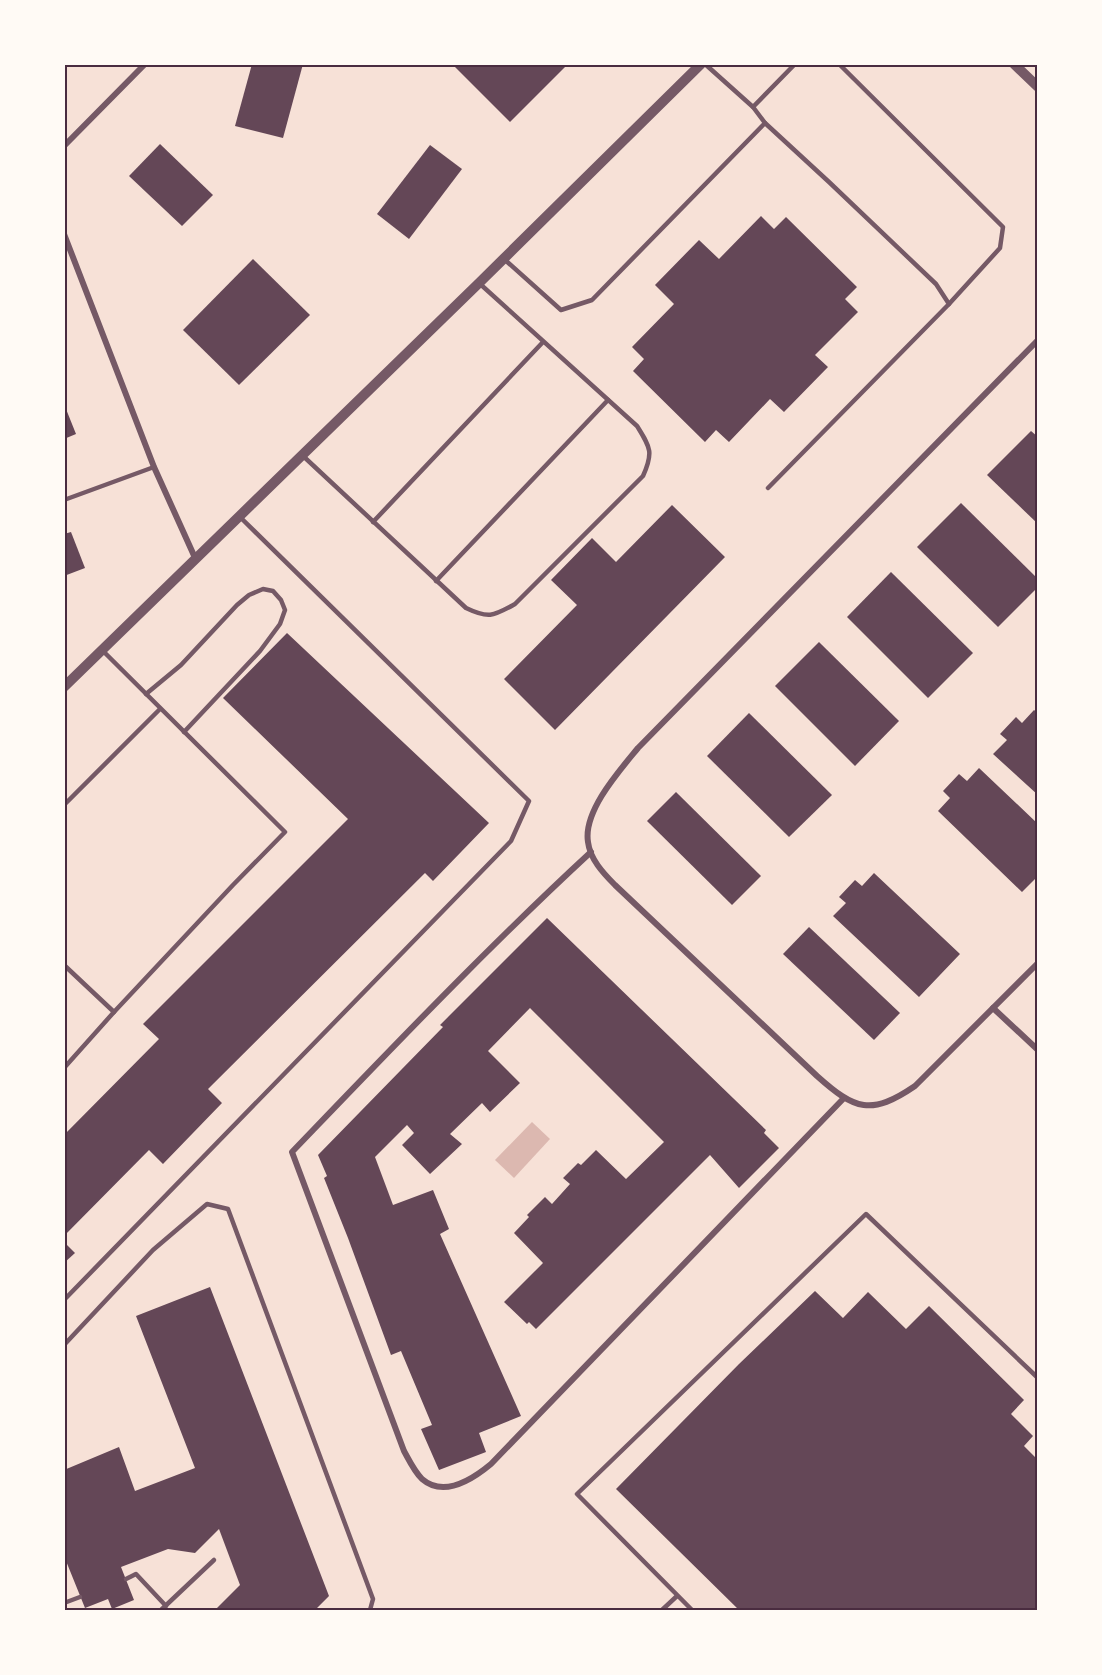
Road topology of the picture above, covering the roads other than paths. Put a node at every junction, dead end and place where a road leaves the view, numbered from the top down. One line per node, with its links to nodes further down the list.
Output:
1 (145, 64): 9 (street)
2 (703, 64): 7 (lane); 11 (street)
3 (795, 64): 7 (lane)
4 (839, 64): 13 (lane)
5 (1014, 64): 6 (street)
6 (1038, 87)
7 (753, 107): 8 (lane)
8 (765, 123): 11 (lane); 13 (lane)
9 (64, 146)
10 (64, 234): 18 (street)
11 (504, 259): 12 (street)
12 (479, 283): 15 (lane); 17 (street)
13 (949, 304): 19 (lane)
14 (1038, 340): 31 (street)
15 (543, 342): 16 (lane); 22 (lane)
16 (608, 400): 24 (lane); 24 (lane)
17 (302, 455): 21 (street); 22 (lane)
18 (154, 467): 20 (lane); 23 (street)
19 (768, 488)
20 (64, 500)
21 (240, 517): 23 (street); 39 (lane)
22 (373, 522): 24 (lane)
23 (196, 560): 25 (street)
24 (436, 580)
25 (102, 650): 26 (street); 27 (lane)
26 (64, 687)
27 (146, 694): 28 (lane); 29 (lane)
28 (160, 709): 29 (lane); 30 (lane)
29 (184, 732): 35 (lane)
30 (64, 805)
31 (591, 852): 38 (street); 38 (street)
32 (1038, 963): 34 (street)
33 (64, 965): 35 (lane)
34 (993, 1008): 36 (street); 38 (street)
35 (114, 1012): 37 (lane)
36 (1038, 1050)
37 (64, 1068)
38 (844, 1098)
39 (64, 1300)
40 (64, 1345): 49 (lane)
41 (1038, 1378): 44 (lane)
42 (214, 1560): 47 (lane)
43 (126, 1579): 47 (lane)
44 (677, 1596): 50 (lane); 51 (lane)
45 (80, 1597): 46 (lane)
46 (64, 1603)
47 (166, 1606): 48 (lane)
48 (161, 1611)
49 (370, 1611)
50 (662, 1611)
51 (692, 1611)

